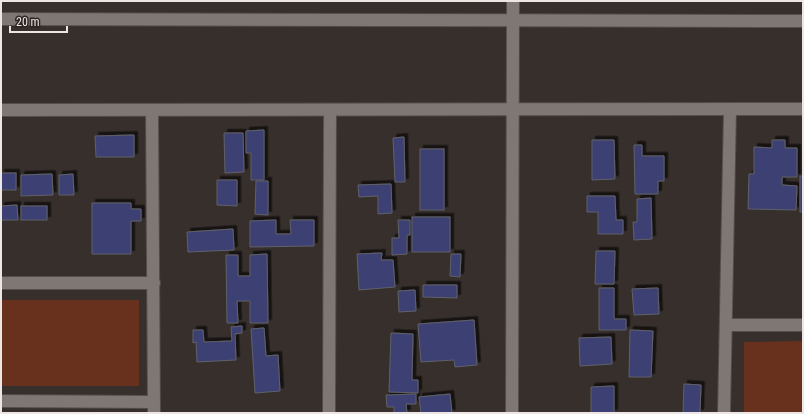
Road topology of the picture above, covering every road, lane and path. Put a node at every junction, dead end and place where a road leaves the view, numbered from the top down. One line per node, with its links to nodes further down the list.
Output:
1 (513, 1): 3 (street)
2 (1, 19): 3 (street)
3 (513, 20): 4 (street); 5 (street)
4 (803, 21)
5 (513, 109): 6 (street); 10 (street); 18 (street)
6 (730, 109): 7 (street); 13 (street)
7 (803, 109)
8 (1, 110): 9 (street)
9 (152, 110): 10 (street); 12 (street)
10 (330, 110): 17 (street)
11 (1, 283): 12 (street)
12 (154, 283): 16 (street)
13 (726, 325): 14 (street); 19 (street)
14 (803, 325)
15 (1, 401): 16 (street)
16 (154, 408)
17 (328, 413)
18 (512, 413)
19 (724, 413)

